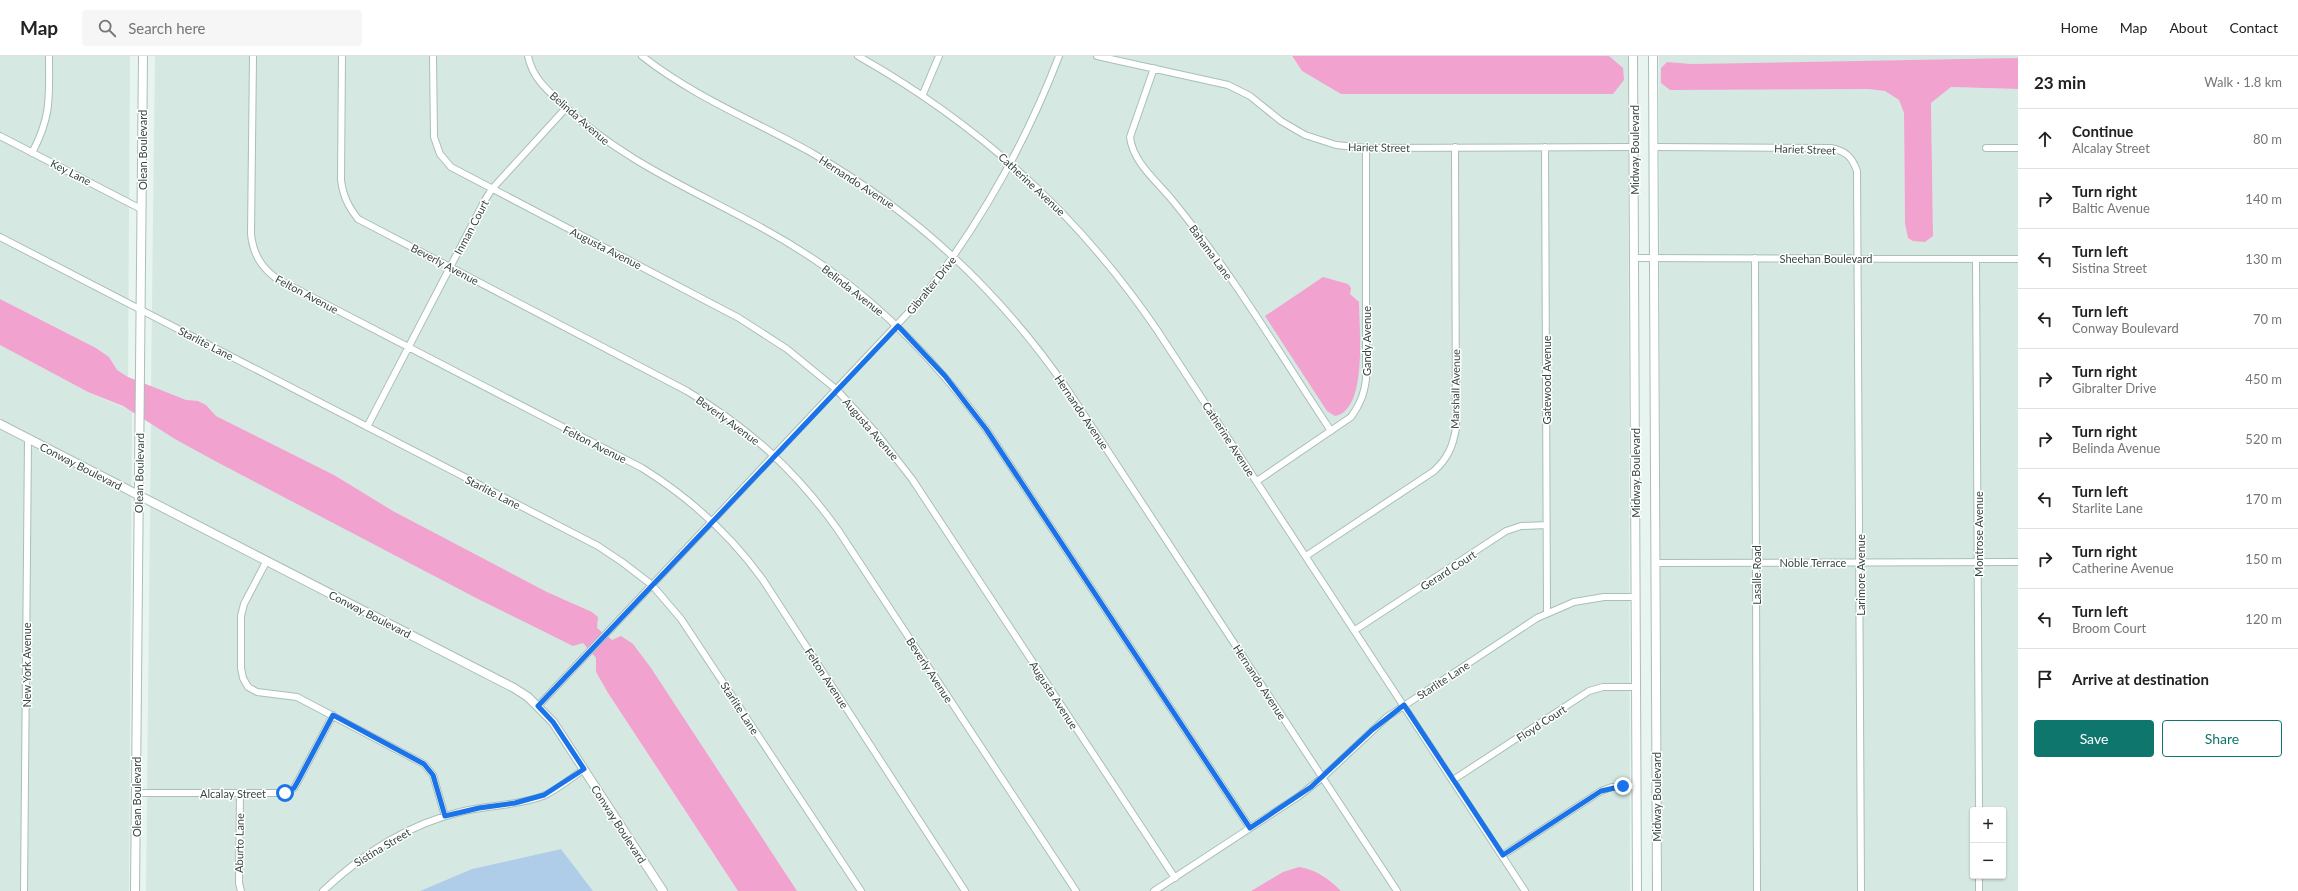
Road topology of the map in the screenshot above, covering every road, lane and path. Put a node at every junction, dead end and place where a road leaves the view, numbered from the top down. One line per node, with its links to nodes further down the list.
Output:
1 (49, 56): 25 (street)
2 (143, 56): 28 (street, Olean Boulevard)
3 (253, 56): 40 (street, Felton Avenue)
4 (342, 56): 37 (street, Beverly Avenue)
5 (433, 56): 27 (street, Augusta Avenue)
6 (528, 56): 16 (street, Belinda Avenue)
7 (642, 56): 30 (street, Hernando Avenue)
8 (858, 56): 15 (street, Catherine Avenue)
9 (939, 56): 15 (street)
10 (1059, 56): 26 (street, Gibralter Drive)
11 (1097, 56): 14 (street, Hariet Street)
12 (1633, 56): 20 (street, Midway Boulevard)
13 (1653, 56): 21 (street, Midway Boulevard)
14 (1154, 68): 22 (street, Hariet Street); 44 (street, Bahama Lane)
15 (923, 94): 26 (street, Catherine Avenue)
16 (566, 108): 27 (street, Inman Court); 39 (street, Belinda Avenue)
17 (0, 136): 25 (street, Key Lane)
18 (1455, 147): 19 (street, Hariet Street); 22 (street, Hariet Street); 51 (street, Marshall Avenue)
19 (1545, 147): 20 (street, Hariet Street); 50 (street, Gatewood Avenue)
20 (1634, 147): 31 (street, Midway Boulevard)
21 (1654, 147): 32 (street, Midway Boulevard); 34 (street, Hariet Street)
22 (1366, 148): 44 (street, Gandy Avenue)
23 (1986, 148): 24 (street)
24 (2018, 148)
25 (32, 153): 28 (street, Key Lane)
26 (1012, 163): 30 (street, Gibralter Drive); 47 (street, Catherine Avenue)
27 (492, 189): 37 (street, Inman Court); 41 (street, Augusta Avenue)
28 (141, 209): 38 (street, Olean Boulevard)
29 (0, 237): 38 (street, Starlite Lane)
30 (954, 256): 39 (street, Gibralter Drive); 67 (street, Hernando Avenue)
31 (1634, 258): 32 (street, Sheehan Boulevard); 59 (street, Midway Boulevard)
32 (1654, 258): 33 (street, Sheehan Boulevard); 56 (street, Midway Boulevard)
33 (1755, 258): 34 (street, Sheehan Boulevard); 57 (street, Lasalle Road)
34 (1858, 258): 35 (street, Sheehan Boulevard); 53 (street, Larimore Avenue)
35 (1976, 259): 36 (street, Sheehan Boulevard); 54 (street, Montrose Avenue)
36 (2018, 259)
37 (450, 267): 40 (street, Inman Court); 46 (street, Beverly Avenue)
38 (140, 309): 43 (street, Starlite Lane); 48 (street, Olean Boulevard)
39 (898, 326): 41 (street, Gibralter Drive); 74 (street, Belinda Avenue)
40 (408, 347): 43 (street, Inman Court); 49 (street, Felton Avenue)
41 (837, 390): 46 (street, Gibralter Drive); 76 (street, Augusta Avenue)
42 (0, 424): 45 (street, Conway Boulevard)
43 (368, 426): 58 (street, Starlite Lane)
44 (1331, 431): 47 (street, Gandy Avenue)
45 (28, 439): 48 (street, Conway Boulevard); 78 (street, New York Avenue)
46 (775, 455): 49 (street, Gibralter Drive); 85 (street, Beverly Avenue)
47 (1257, 481): 51 (street, Catherine Avenue)
48 (138, 496): 52 (street, Conway Boulevard); 70 (street, Olean Boulevard)
49 (713, 520): 58 (street, Gibralter Drive); 84 (street, Felton Avenue)
50 (1546, 525): 60 (street, Gatewood Avenue); 61 (street, Gerard Court)
51 (1306, 556): 61 (street, Catherine Avenue)
52 (266, 562): 64 (street, Conway Boulevard); 65 (street)
53 (1860, 562): 54 (street, Noble Terrace); 57 (street, Noble Terrace); 92 (street, Larimore Avenue)
54 (1978, 562): 55 (street, Noble Terrace); 72 (street, Montrose Avenue)
55 (2018, 562)
56 (1656, 563): 57 (street, Noble Terrace); 90 (street, Midway Boulevard)
57 (1756, 563): 91 (street, Lasalle Road)
58 (652, 585): 64 (street, Gibralter Drive); 83 (street, Starlite Lane)
59 (1636, 598): 60 (street, Starlite Lane); 62 (street, Midway Boulevard)
60 (1547, 612): 63 (street, Starlite Lane)
61 (1355, 630): 63 (street, Catherine Avenue)
62 (1636, 687): 68 (street, Floyd Court); 69 (street, Midway Boulevard)
63 (1404, 705): 67 (street, Starlite Lane); 68 (street, Catherine Avenue)
64 (538, 706): 66 (street, Conway Boulevard)
65 (333, 715): 71 (street, Alcalay Street); 73 (street)
66 (584, 769): 73 (street, Sistina Street); 82 (street, Conway Boulevard)
67 (1323, 778): 74 (street, Starlite Lane); 87 (street, Hernando Avenue)
68 (1453, 780): 75 (street, Catherine Avenue)
69 (1636, 786): 75 (street); 89 (street, Midway Boulevard)
70 (136, 793): 71 (street, Alcalay Street); 79 (street, Olean Boulevard)
71 (240, 794): 80 (street, Aburto Lane)
72 (1979, 807)
73 (445, 816): 81 (street, Sistina Street)
74 (1250, 828): 76 (street, Starlite Lane)
75 (1503, 855): 88 (street, Catherine Avenue)
76 (1175, 878): 86 (street, Starlite Lane)
77 (1979, 879): 93 (street)
78 (24, 891)
79 (135, 891)
80 (241, 891)
81 (323, 891)
82 (663, 891)
83 (861, 891)
84 (965, 891)
85 (1076, 891)
86 (1154, 891)
87 (1397, 891)
88 (1525, 891)
89 (1637, 891)
90 (1657, 891)
91 (1757, 891)
92 (1861, 891)
93 (1979, 891)

